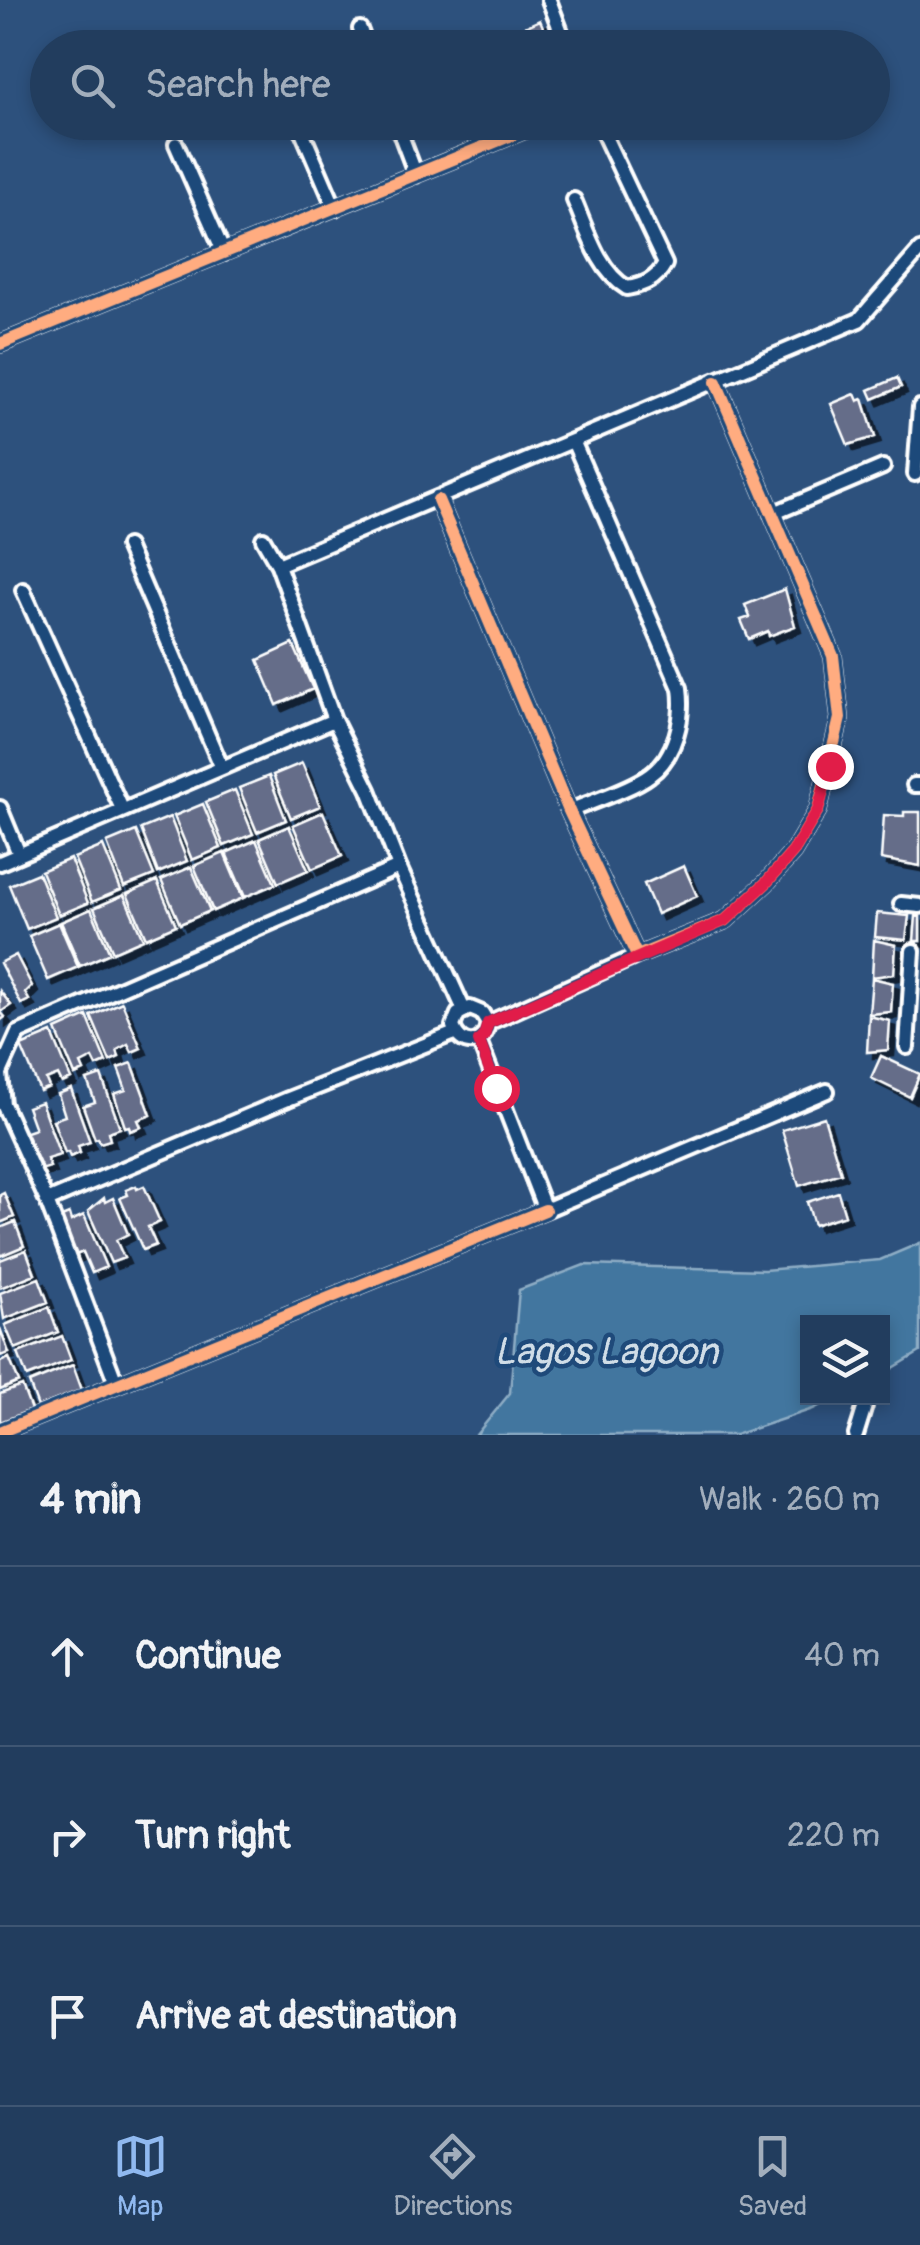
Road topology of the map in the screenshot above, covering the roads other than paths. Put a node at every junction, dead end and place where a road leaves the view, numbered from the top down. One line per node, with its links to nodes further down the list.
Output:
1 (549, 0): 2 (street)
2 (560, 30)
3 (306, 140): 10 (street)
4 (403, 140): 8 (street)
5 (500, 140): 8 (street)
6 (606, 140): 9 (street)
7 (176, 144): 12 (street)
8 (416, 174): 10 (street)
9 (574, 200)
10 (335, 208): 12 (street)
11 (920, 250): 14 (street)
12 (224, 253): 13 (street)
13 (0, 344)
14 (716, 382): 16 (street); 20 (street)
15 (920, 408): 18 (street)
16 (574, 443): 19 (street); 29 (street)
17 (883, 467): 20 (street)
18 (915, 474)
19 (438, 500): 23 (street); 29 (street)
20 (772, 514): 36 (street)
21 (263, 539): 23 (street)
22 (128, 546): 26 (street)
23 (278, 566): 25 (street)
24 (24, 590): 28 (street)
25 (334, 720): 26 (street); 32 (street)
26 (221, 766): 28 (street)
27 (0, 808): 30 (street)
28 (122, 809): 30 (street)
29 (569, 811): 36 (street)
30 (19, 854): 31 (street)
31 (0, 863)
32 (399, 867): 38 (street); 43 (street)
33 (901, 904): 34 (street)
34 (920, 906)
35 (912, 950): 37 (street)
36 (637, 956): 39 (street)
37 (915, 992): 42 (street)
38 (464, 1010): 39 (street); 40 (street)
39 (488, 1023): 41 (street)
40 (454, 1033): 41 (street); 45 (street)
41 (479, 1041): 46 (street)
42 (906, 1046)
43 (0, 1074): 45 (street)
44 (826, 1091): 46 (street)
45 (47, 1201): 47 (street)
46 (546, 1210): 47 (street)
47 (116, 1384): 49 (street)
48 (865, 1406): 50 (street)
49 (0, 1432)
50 (856, 1435)

